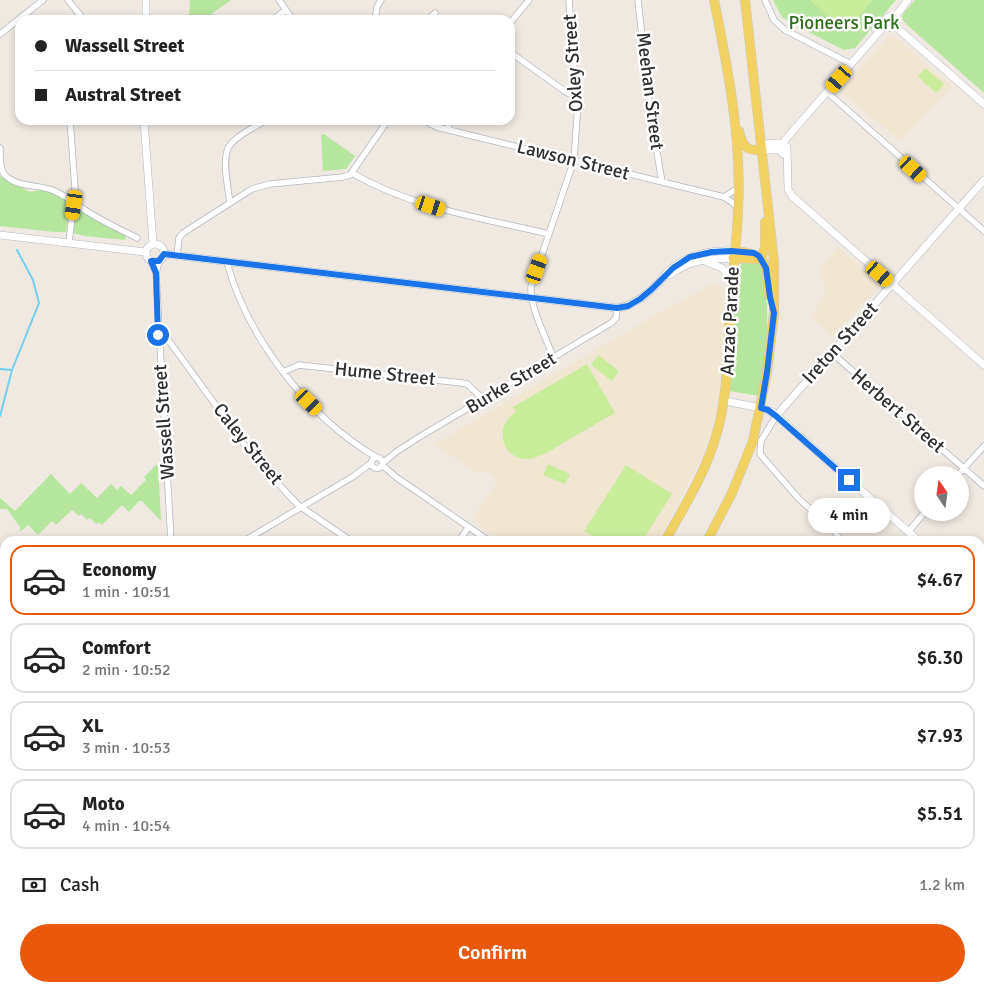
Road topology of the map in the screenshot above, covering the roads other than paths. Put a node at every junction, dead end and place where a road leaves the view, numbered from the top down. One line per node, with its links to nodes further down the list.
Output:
1 (43, 0): 14 (street)
2 (68, 0): 15 (street)
3 (146, 0): 16 (street)
4 (279, 0): 13 (street)
5 (381, 0): 19 (street)
6 (528, 0): 20 (street)
7 (569, 0): 28 (street, Oxley Street)
8 (638, 0): 46 (street, Meehan Street)
9 (714, 0): 30 (main road, Anzac Parade)
10 (746, 0): 39 (main road, Anzac Parade)
11 (765, 0): 26 (street)
12 (908, 0): 22 (street)
13 (286, 10): 17 (street); 18 (street)
14 (23, 15)
15 (80, 15)
16 (146, 15)
17 (279, 15)
18 (290, 15)
19 (376, 15)
20 (515, 17)
21 (15, 21): 24 (street)
22 (894, 22): 26 (street); 29 (street)
23 (0, 24): 24 (street)
24 (2, 31)
25 (515, 56): 28 (street)
26 (850, 66): 27 (street)
27 (828, 92): 40 (street); 52 (street)
28 (576, 96): 42 (street, Oxley Street)
29 (984, 104)
30 (735, 119): 38 (main road); 44 (main road, Anzac Parade)
31 (70, 125): 50 (street)
32 (144, 125): 59 (street)
33 (258, 125): 51 (street)
34 (385, 125): 43 (street)
35 (433, 125): 37 (street, Lawson Street)
36 (449, 125): 37 (street)
37 (448, 129): 42 (street, Lawson Street)
38 (745, 147): 39 (main road); 44 (main road)
39 (762, 147): 40 (street); 48 (main road, Anzac Parade)
40 (782, 147): 70 (street)
41 (0, 148): 50 (street)
42 (574, 160): 46 (street, Lawson Street); 55 (street, Oxley Street)
43 (352, 173): 51 (street); 55 (street)
44 (738, 175): 47 (main road, Anzac Parade)
45 (984, 180): 52 (street, Ireton Street)
46 (662, 182): 49 (street, Lawson Street)
47 (738, 188): 49 (street); 53 (main road, Anzac Parade)
48 (767, 196): 64 (main road); 73 (main road, Anzac Parade)
49 (724, 197): 53 (street, Lawson Street)
50 (74, 201): 57 (street); 58 (street)
51 (230, 203): 62 (street)
52 (959, 209): 54 (street); 70 (street, Ireton Street)
53 (738, 210): 63 (main road, Anzac Parade)
54 (984, 231)
55 (549, 234): 71 (street, Oxley Street)
56 (0, 236): 58 (street)
57 (137, 238)
58 (69, 243): 60 (street)
59 (153, 244): 60 (street); 61 (street)
60 (145, 252): 65 (street)
61 (164, 254): 62 (street); 65 (street)
62 (177, 255): 67 (street)
63 (734, 255): 64 (main road); 66 (street); 68 (street); 69 (main road, Anzac Parade)
64 (760, 257): 73 (main road)
65 (155, 261): 74 (street, Wassell Street)
66 (699, 261): 68 (street); 69 (street)
67 (227, 262): 71 (street); 78 (street)
68 (663, 278): 72 (street)
69 (732, 280): 80 (main road, Anzac Parade)
70 (892, 284): 75 (street, Ireton Street); 77 (street)
71 (532, 298): 72 (street); 76 (street)
72 (617, 308): 76 (street, Burke Street)
73 (774, 313): 81 (main road, Anzac Parade)
74 (158, 335): 89 (street, Caley Street); 93 (street, Wassell Street)
75 (832, 353): 82 (street, Ireton Street); 85 (street, Herbert Street)
76 (553, 357): 79 (street, Burke Street)
77 (984, 365)
78 (283, 372): 79 (street, Hume Street); 84 (street)
79 (483, 399): 84 (street, Burke Street)
80 (725, 401): 81 (street); 98 (main road, Anzac Parade)
81 (761, 408): 82 (street); 99 (main road, Anzac Parade)
82 (776, 416): 92 (street); 100 (street)
83 (984, 446): 86 (street)
84 (377, 463): 89 (street, Burke Street); 91 (street)
85 (962, 466)
86 (966, 466)
87 (969, 472): 88 (street, Herbert Street)
88 (984, 486)
89 (301, 507): 94 (street, Burke Street); 95 (street, Caley Street)
90 (917, 521): 92 (street)
91 (468, 528): 96 (street); 97 (street)
92 (908, 532): 101 (street)
93 (171, 536)
94 (252, 536)
95 (344, 536)
96 (462, 536)
97 (481, 536)
98 (668, 536)
99 (710, 536)
100 (838, 536)
101 (912, 536)

